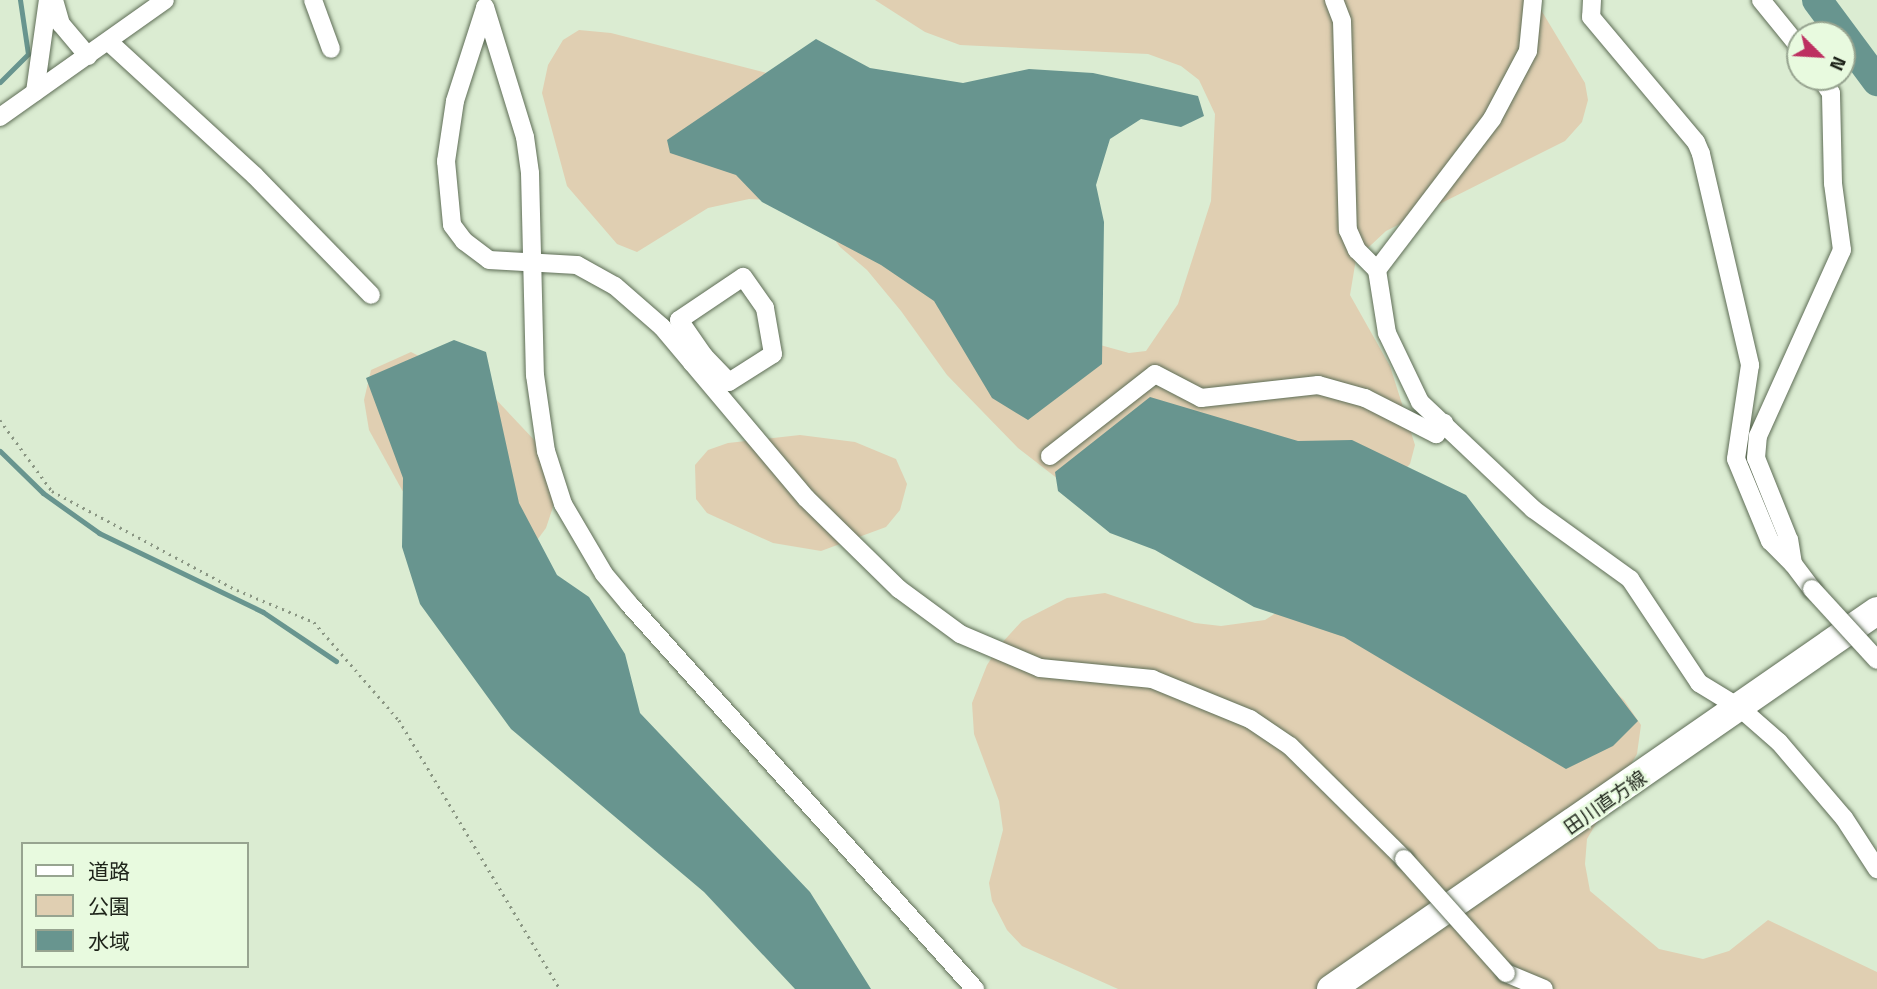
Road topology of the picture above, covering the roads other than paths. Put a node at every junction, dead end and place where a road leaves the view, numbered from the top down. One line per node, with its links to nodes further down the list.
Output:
1 (48, 0): 15 (street)
2 (54, 0): 13 (street)
3 (165, 0): 11 (street)
4 (313, 0): 12 (street)
5 (1334, 0): 18 (street)
6 (1533, 0): 18 (street)
7 (1592, 0): 23 (street)
8 (1761, 0): 10 (street)
9 (485, 4): 17 (street); 17 (street)
10 (1786, 31)
11 (109, 42): 13 (street); 19 (street)
12 (331, 49)
13 (88, 56): 15 (street)
14 (1830, 91): 23 (street)
15 (36, 92): 16 (street)
16 (0, 117)
17 (533, 261): 20 (street); 29 (street)
18 (1377, 270): 21 (street)
19 (371, 295)
20 (698, 359): 20 (street); 32 (street, bridge)
21 (1444, 423): 22 (street); 27 (street)
22 (1049, 456)
23 (1793, 564): 26 (street, bridge)
24 (1877, 611): 27 (main road, 田川直方線)
25 (1877, 634): 27 (main road, 田川直方線)
26 (1877, 660)
27 (1746, 714): 28 (street); 30 (main road, 田川直方線); 31 (main road, 田川直方線)
28 (1877, 869)
29 (975, 989)
30 (1331, 989)
31 (1363, 989)
32 (1544, 989)

